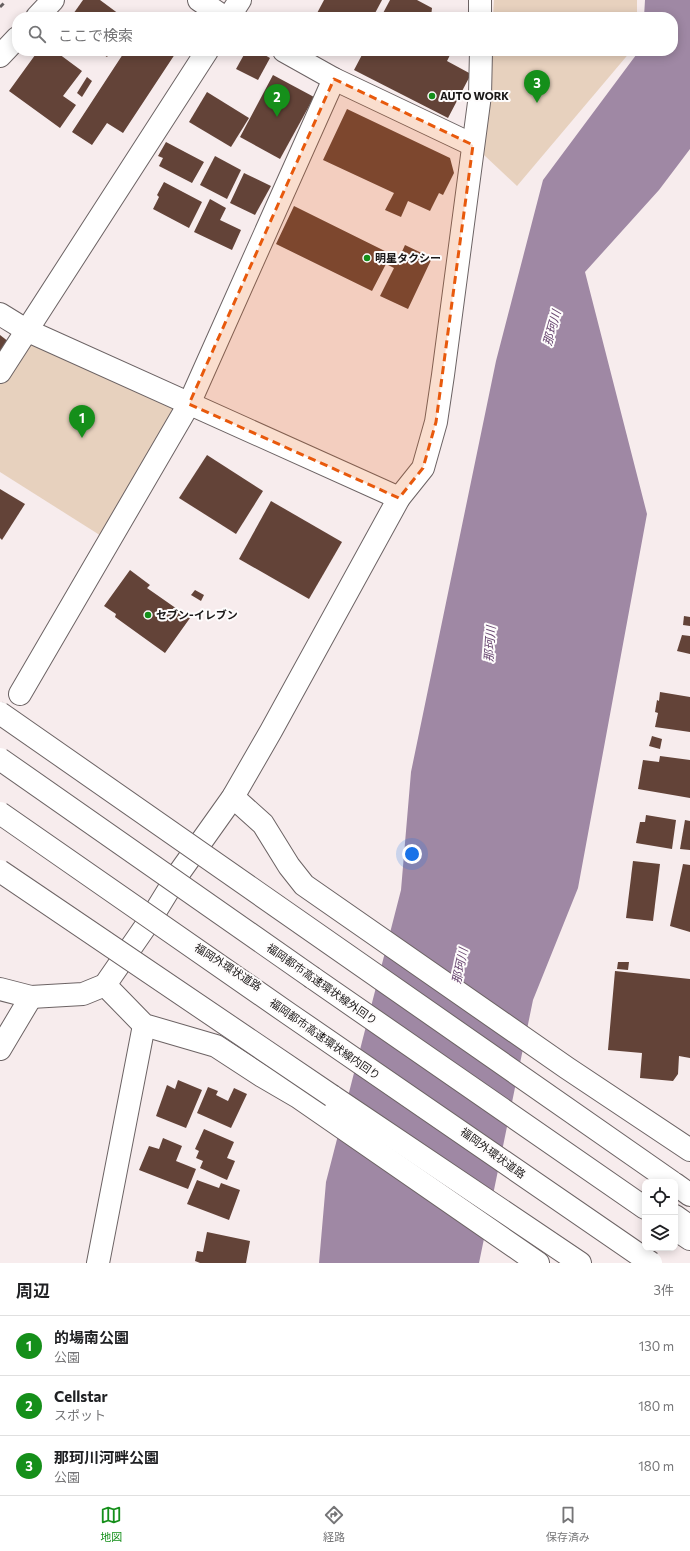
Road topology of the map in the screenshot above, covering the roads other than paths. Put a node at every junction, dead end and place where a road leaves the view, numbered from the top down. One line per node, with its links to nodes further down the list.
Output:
1 (53, 0): 5 (main road)
2 (199, 0): 6 (main road)
3 (240, 0): 7 (main road)
4 (480, 0): 8 (main road)
5 (42, 12)
6 (217, 12)
7 (232, 12)
8 (480, 12)
9 (12, 43): 10 (main road)
10 (0, 56)
11 (204, 56): 17 (main road)
12 (293, 56): 14 (main road)
13 (481, 56): 15 (main road)
14 (334, 79): 15 (main road); 19 (main road)
15 (473, 145): 20 (main road)
16 (0, 314): 17 (main road)
17 (26, 330): 18 (main road); 19 (main road)
18 (0, 372)
19 (189, 404): 20 (main road); 21 (main road)
20 (399, 498): 25 (main road)
21 (20, 694)
22 (0, 712): 36 (main road, bridge)
23 (0, 750): 28 (main road)
24 (0, 759): 40 (main road, 福岡都市高速環状線外回り, bridge)
25 (233, 797): 28 (main road); 35 (main road)
26 (0, 813): 29 (main road, 福岡外環状道路); 48 (main road, 福岡都市高速環状線内回り, bridge)
27 (0, 872): 47 (main road, bridge)
28 (179, 873): 29 (main road); 38 (main road)
29 (152, 917): 30 (main road); 48 (main road, 福岡外環状道路, bridge)
30 (105, 985): 32 (main road); 33 (main road)
31 (0, 989): 32 (main road)
32 (31, 997): 34 (main road)
33 (144, 1025): 45 (main road); 46 (main road)
34 (0, 1049)
35 (690, 1150)
36 (668, 1179)
37 (678, 1186): 39 (main road)
38 (637, 1189)
39 (690, 1195)
40 (642, 1206)
41 (678, 1218): 42 (main road)
42 (690, 1227)
43 (678, 1230): 44 (main road)
44 (690, 1239)
45 (526, 1257)
46 (98, 1263)
47 (580, 1263)
48 (649, 1263)

